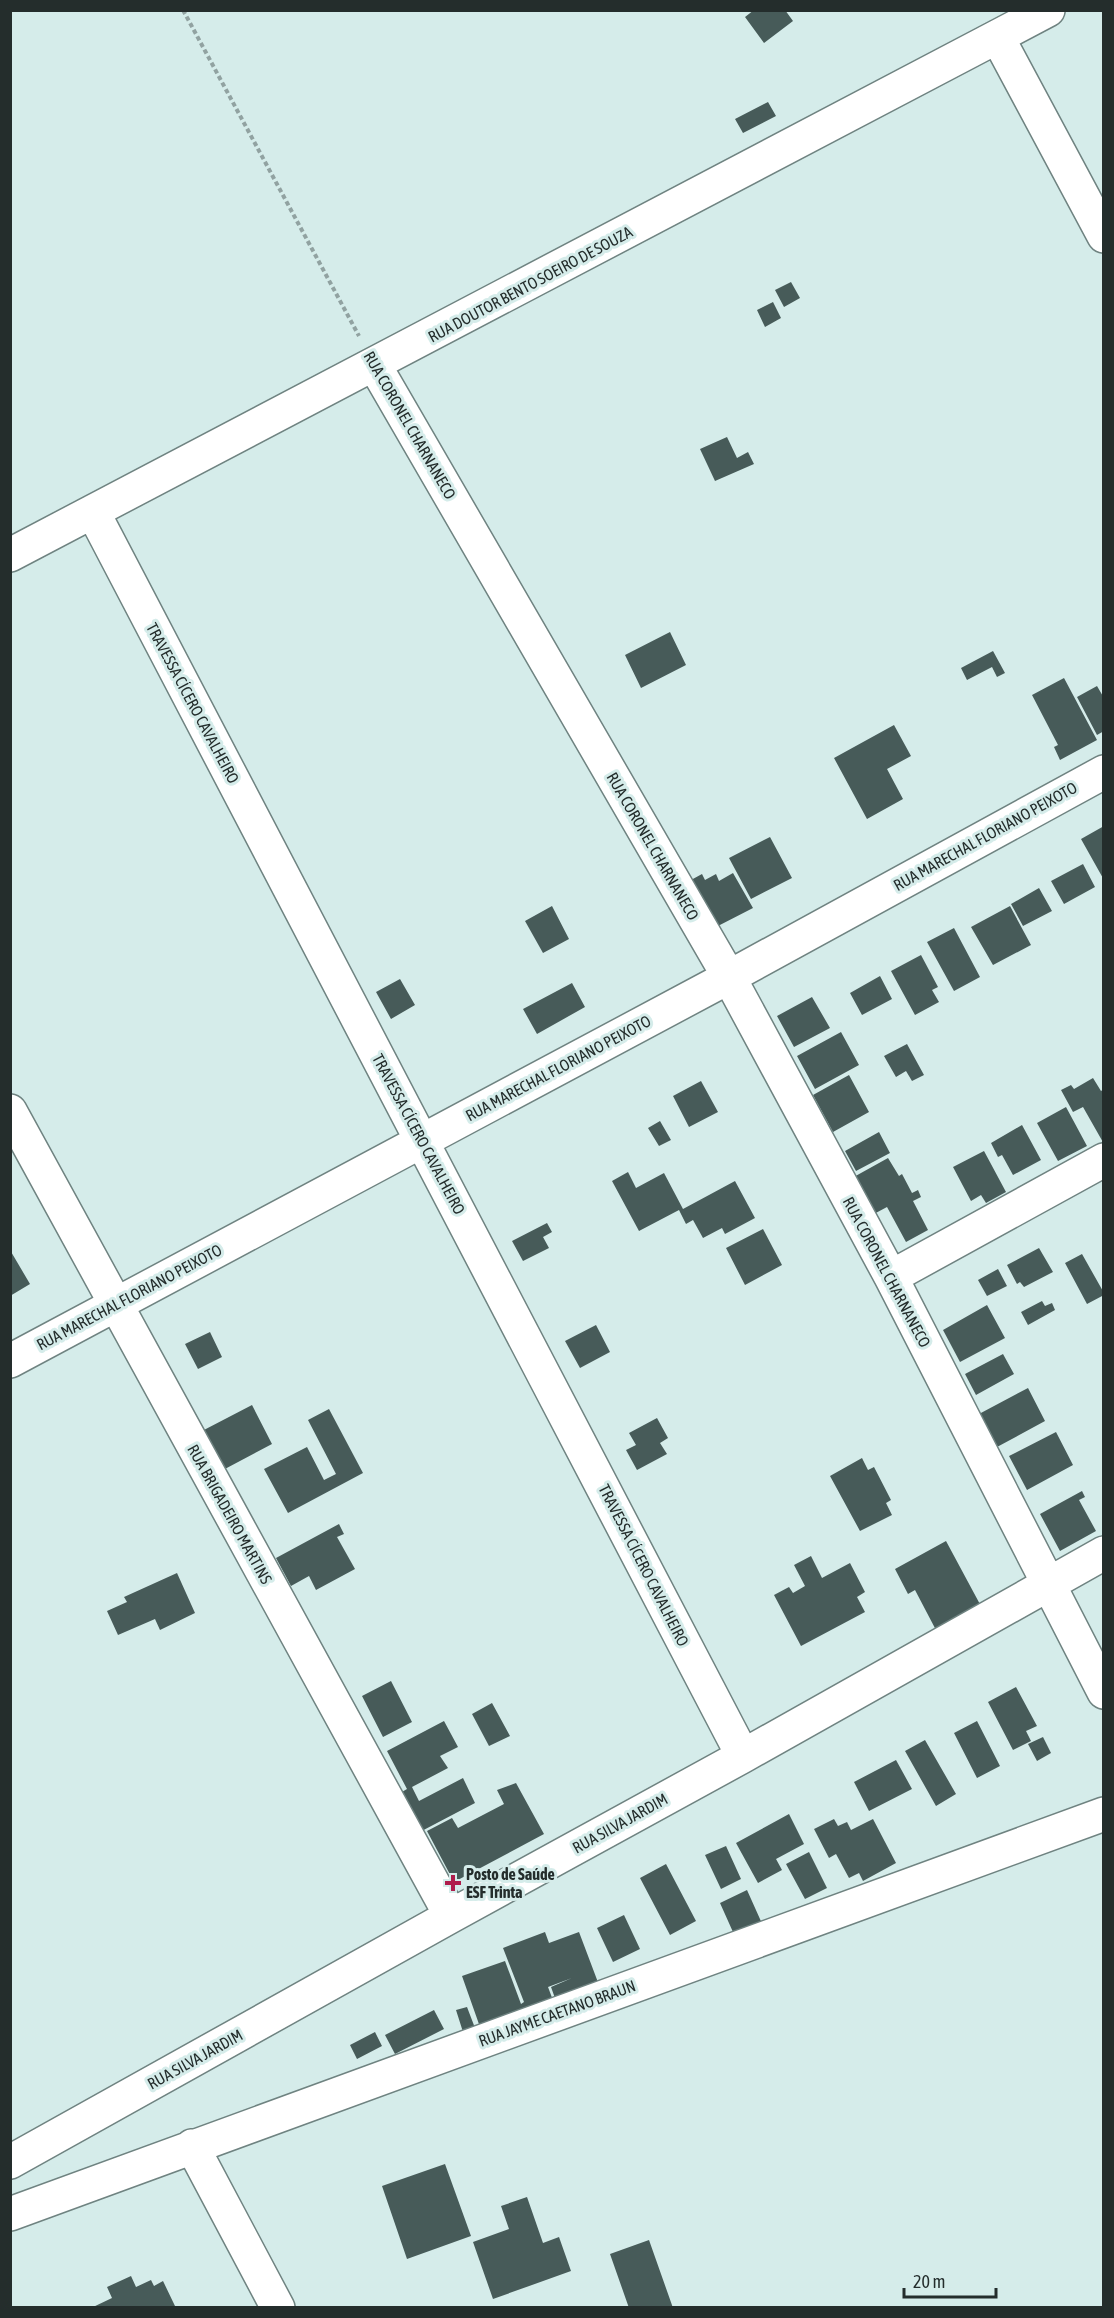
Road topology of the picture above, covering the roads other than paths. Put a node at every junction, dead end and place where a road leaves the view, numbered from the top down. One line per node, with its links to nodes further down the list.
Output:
1 (1048, 10): 2 (street, RUA DOUTOR BENTO SOEIRO DE SOUZA)
2 (998, 38): 3 (street); 4 (street, RUA DOUTOR BENTO SOEIRO DE SOUZA)
3 (1104, 236)
4 (375, 366): 5 (street, RUA DOUTOR BENTO SOEIRO DE SOUZA); 8 (street, RUA CORONEL CHARNANECO)
5 (93, 512): 6 (street, RUA DOUTOR BENTO SOEIRO DE SOUZA); 10 (street, TRAVESSA CÍCERO CAVALHEIRO)
6 (10, 555)
7 (1104, 772): 8 (street, RUA MARECHAL FLORIANO PEIXOTO)
8 (729, 977): 10 (street, RUA MARECHAL FLORIANO PEIXOTO); 12 (street, RUA CORONEL CHARNANECO)
9 (10, 1111): 13 (street, RUA BRIGADEIRO MARTINS)
10 (423, 1140): 13 (street, RUA MARECHAL FLORIANO PEIXOTO); 18 (street, TRAVESSA CÍCERO CAVALHEIRO)
11 (1104, 1160): 12 (street)
12 (891, 1277): 16 (street, RUA CORONEL CHARNANECO)
13 (115, 1304): 14 (street, RUA MARECHAL FLORIANO PEIXOTO); 20 (street, RUA BRIGADEIRO MARTINS)
14 (10, 1361)
15 (1104, 1553): 16 (street, RUA SILVA JARDIM)
16 (1048, 1584): 17 (street, RUA CORONEL CHARNANECO); 18 (street, RUA SILVA JARDIM)
17 (1104, 1692)
18 (743, 1756): 20 (street, RUA SILVA JARDIM)
19 (1104, 1814): 21 (street, RUA JAYME CAETANO BRAUN)
20 (451, 1916): 22 (street, RUA SILVA JARDIM)
21 (192, 2146): 23 (street, RUA JAYME CAETANO BRAUN); 24 (street)
22 (10, 2162)
23 (10, 2214)
24 (278, 2307)

